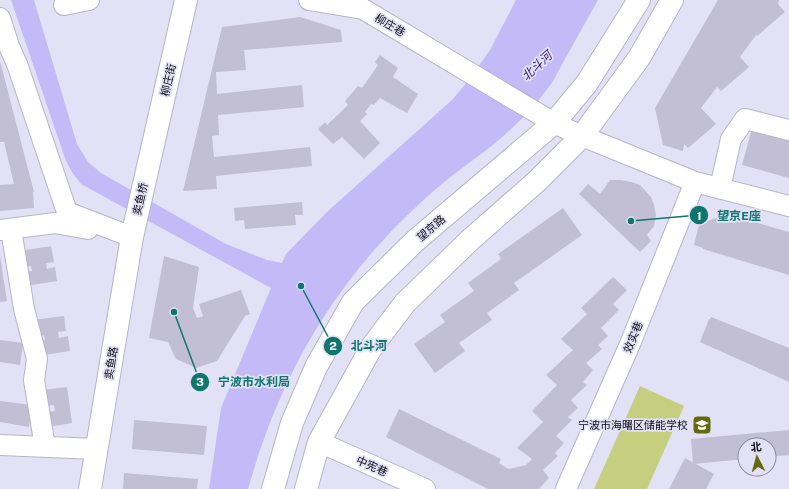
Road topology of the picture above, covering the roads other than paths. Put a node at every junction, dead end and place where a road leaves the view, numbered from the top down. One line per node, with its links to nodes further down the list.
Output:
1 (89, 0): 6 (street)
2 (186, 0): 13 (main road, 柳庄街)
3 (309, 0): 7 (street, 柳庄巷)
4 (639, 0): 10 (main road, 望京路)
5 (672, 0): 12 (main road)
6 (64, 5)
7 (366, 5): 10 (street, 柳庄巷)
8 (0, 18): 9 (street)
9 (5, 46): 18 (street)
10 (554, 123): 12 (street, 柳庄巷); 24 (main road, 望京路)
11 (789, 130): 15 (street)
12 (582, 136): 14 (street, 柳庄巷); 19 (main road)
13 (149, 161): 18 (main road, 卖鱼桥)
14 (695, 182): 15 (street, 柳庄巷); 27 (street, 效实巷)
15 (720, 188): 16 (street, 柳庄巷)
16 (789, 206)
17 (6, 230): 18 (street); 21 (street)
18 (132, 236): 22 (main road, 卖鱼路)
19 (319, 442): 25 (main road); 26 (street, 中宪巷)
20 (0, 445): 21 (street)
21 (45, 447): 22 (street)
22 (97, 449): 23 (main road, 卖鱼路)
23 (90, 489)
24 (273, 489)
25 (306, 489)
26 (425, 489)
27 (566, 489)

